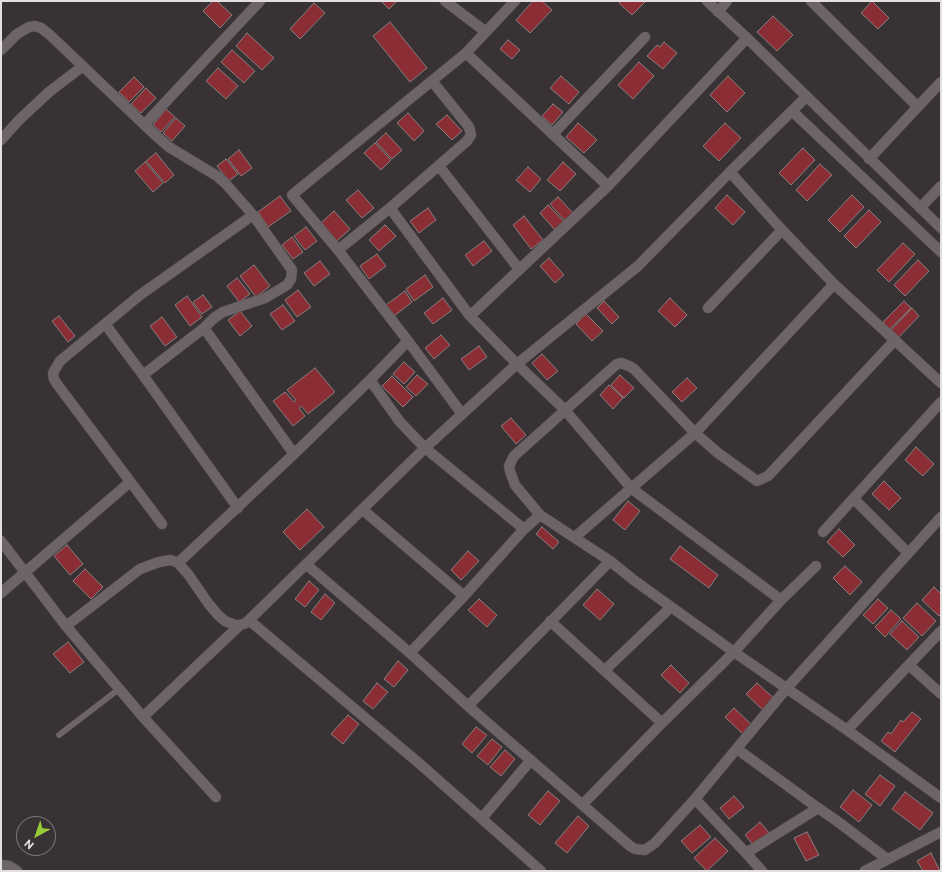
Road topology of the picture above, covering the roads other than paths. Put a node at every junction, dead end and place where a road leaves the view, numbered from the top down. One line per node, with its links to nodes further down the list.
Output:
1 (260, 1): 19 (street)
2 (445, 1): 8 (street)
3 (515, 1): 8 (street)
4 (707, 1): 7 (street)
5 (727, 1): 7 (street)
6 (816, 3): 17 (street)
7 (718, 12): 10 (street)
8 (486, 32): 12 (street)
9 (645, 37): 20 (street)
10 (747, 38): 16 (street); 27 (street)
11 (1, 50): 13 (street)
12 (466, 53): 14 (street); 20 (street)
13 (83, 66): 19 (street); 21 (street)
14 (432, 81): 25 (street); 34 (street)
15 (941, 82): 17 (street)
16 (806, 97): 18 (street); 22 (street)
17 (918, 107): 24 (street)
18 (792, 111): 23 (street); 26 (street)
19 (145, 124): 31 (street)
20 (553, 134): 27 (street)
21 (1, 140)
22 (856, 145): 23 (street); 24 (street)
23 (843, 159): 35 (street)
24 (869, 159): 30 (street)
25 (439, 166): 29 (street); 36 (street)
26 (730, 172): 33 (street); 44 (street)
27 (608, 186): 36 (street)
28 (941, 186): 30 (street)
29 (390, 208): 34 (street); 39 (street)
30 (920, 208): 32 (street)
31 (253, 215): 40 (street); 41 (street)
32 (941, 228)
33 (782, 230): 37 (street); 38 (street)
34 (338, 250): 43 (street)
35 (941, 252)
36 (519, 269): 39 (street)
37 (834, 284): 42 (street); 51 (street)
38 (708, 308)
39 (470, 316): 44 (street)
40 (105, 324): 45 (street); 54 (street)
41 (204, 328): 45 (street); 53 (street)
42 (895, 340): 47 (street); 51 (street)
43 (408, 341): 46 (street); 50 (street)
44 (517, 364): 49 (street); 50 (street)
45 (143, 375): 57 (street)
46 (370, 380): 52 (street); 53 (street)
47 (941, 383)
48 (941, 402): 56 (street)
49 (565, 410): 51 (street); 55 (street); 59 (street)
50 (462, 414): 52 (street)
51 (695, 433): 55 (street)
52 (425, 448): 58 (street); 62 (street)
53 (294, 454): 57 (street)
54 (130, 482): 61 (street); 71 (street)
55 (631, 488): 64 (street); 74 (street)
56 (854, 498): 63 (street); 66 (street)
57 (238, 508): 68 (street)
58 (363, 510): 69 (street); 73 (street)
59 (540, 515): 62 (street); 64 (street)
60 (941, 517): 66 (street)
61 (162, 524)
62 (524, 529): 73 (street)
63 (823, 532)
64 (575, 537): 67 (street)
65 (1, 541): 71 (street)
66 (908, 553): 86 (street)
67 (610, 561): 75 (street); 77 (street)
68 (178, 563): 78 (street); 79 (street)
69 (307, 565): 76 (street); 82 (street)
70 (816, 566): 74 (street)
71 (26, 572): 72 (street); 78 (street)
72 (1, 592)
73 (464, 596): 82 (street)
74 (781, 600): 81 (street)
75 (671, 607): 81 (street); 84 (street)
76 (250, 621): 79 (street); 100 (street)
77 (550, 621): 84 (street); 88 (street)
78 (66, 626): 85 (street)
79 (240, 626): 89 (street)
80 (941, 631): 83 (street)
81 (734, 652): 86 (street); 90 (street)
82 (410, 653): 88 (street)
83 (909, 665): 87 (street); 91 (street)
84 (604, 670): 90 (street)
85 (119, 689): 89 (street); 92 (lane)
86 (786, 689): 91 (street); 93 (street)
87 (941, 694)
88 (468, 706): 94 (street)
89 (143, 717): 95 (street)
90 (662, 723): 98 (street)
91 (847, 730): 96 (street)
92 (59, 735)
93 (737, 749): 97 (street); 99 (street)
94 (532, 760): 98 (street); 100 (street)
95 (216, 797)
96 (941, 798)
97 (695, 799): 98 (street); 102 (street)
98 (583, 804)
99 (818, 808): 102 (street); 103 (street)
100 (482, 818): 106 (street)
101 (941, 832): 103 (street)
102 (746, 853): 107 (street)
103 (888, 859): 108 (street)
104 (1, 865): 105 (street)
105 (17, 871)
106 (541, 871)
107 (762, 871)
108 (864, 871)

